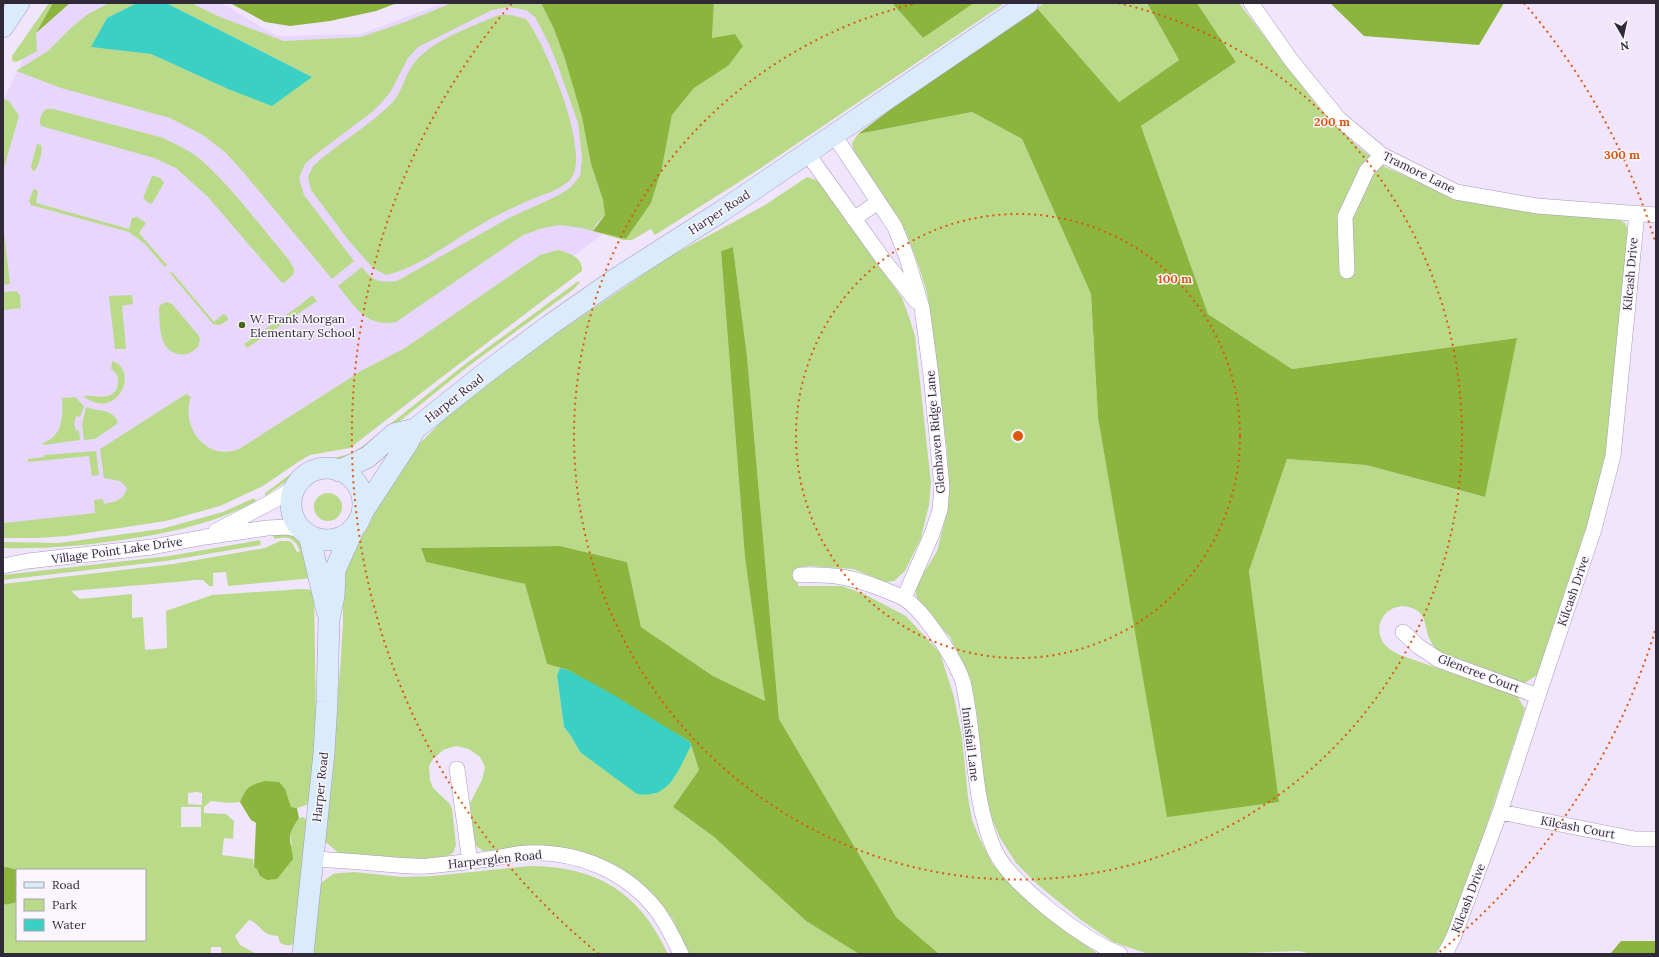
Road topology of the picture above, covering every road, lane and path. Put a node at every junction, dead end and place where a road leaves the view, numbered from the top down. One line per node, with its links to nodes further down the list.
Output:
1 (19, 3): 4 (main road)
2 (1028, 3): 5 (main road, Harper Road)
3 (1251, 3): 7 (street, Tramore Lane)
4 (3, 27)
5 (834, 135): 6 (main road, Harper Road); 8 (street, Glenhaven Ridge Lane)
6 (807, 153): 11 (street, Glenhaven Ridge Lane); 14 (main road, Harper Road)
7 (1382, 155): 9 (street, Tramore Lane); 12 (street)
8 (878, 202): 11 (street); 13 (street, Glenhaven Ridge Lane)
9 (1637, 213): 10 (street, Tramore Lane); 27 (street, Kilcash Drive)
10 (1656, 215)
11 (854, 218): 13 (street, Glenhaven Ridge Lane)
12 (1347, 271)
13 (922, 308): 24 (street, Glenhaven Ridge Lane)
14 (415, 429): 15 (main road, Harper Road); 17 (main road, Harper Road)
15 (339, 470): 16 (main road); 17 (main road)
16 (296, 487): 18 (main road); 19 (street, Village Point Lake Drive)
17 (358, 521): 18 (main road); 25 (main road, Harper Road)
18 (306, 533): 19 (street, Village Point Lake Drive); 25 (main road, Harper Road)
19 (205, 537): 21 (street, Village Point Lake Drive)
20 (3, 556): 21 (street, Village Point Lake Drive)
21 (28, 561): 22 (street, Village Point Lake Drive)
22 (3, 566)
23 (800, 575): 24 (street, Innisfail Lane)
24 (904, 598): 35 (street, Innisfail Lane)
25 (329, 619): 31 (main road, Harper Road)
26 (1403, 632): 27 (street, Glencree Court)
27 (1538, 696): 29 (street, Kilcash Drive)
28 (457, 769): 32 (street)
29 (1500, 812): 30 (street, Kilcash Court); 36 (street, Kilcash Drive)
30 (1656, 838)
31 (313, 859): 32 (street, Harperglen Road); 33 (main road, Harper Road)
32 (470, 862): 34 (street, Harperglen Road)
33 (303, 954)
34 (681, 954)
35 (1120, 954)
36 (1445, 954)

